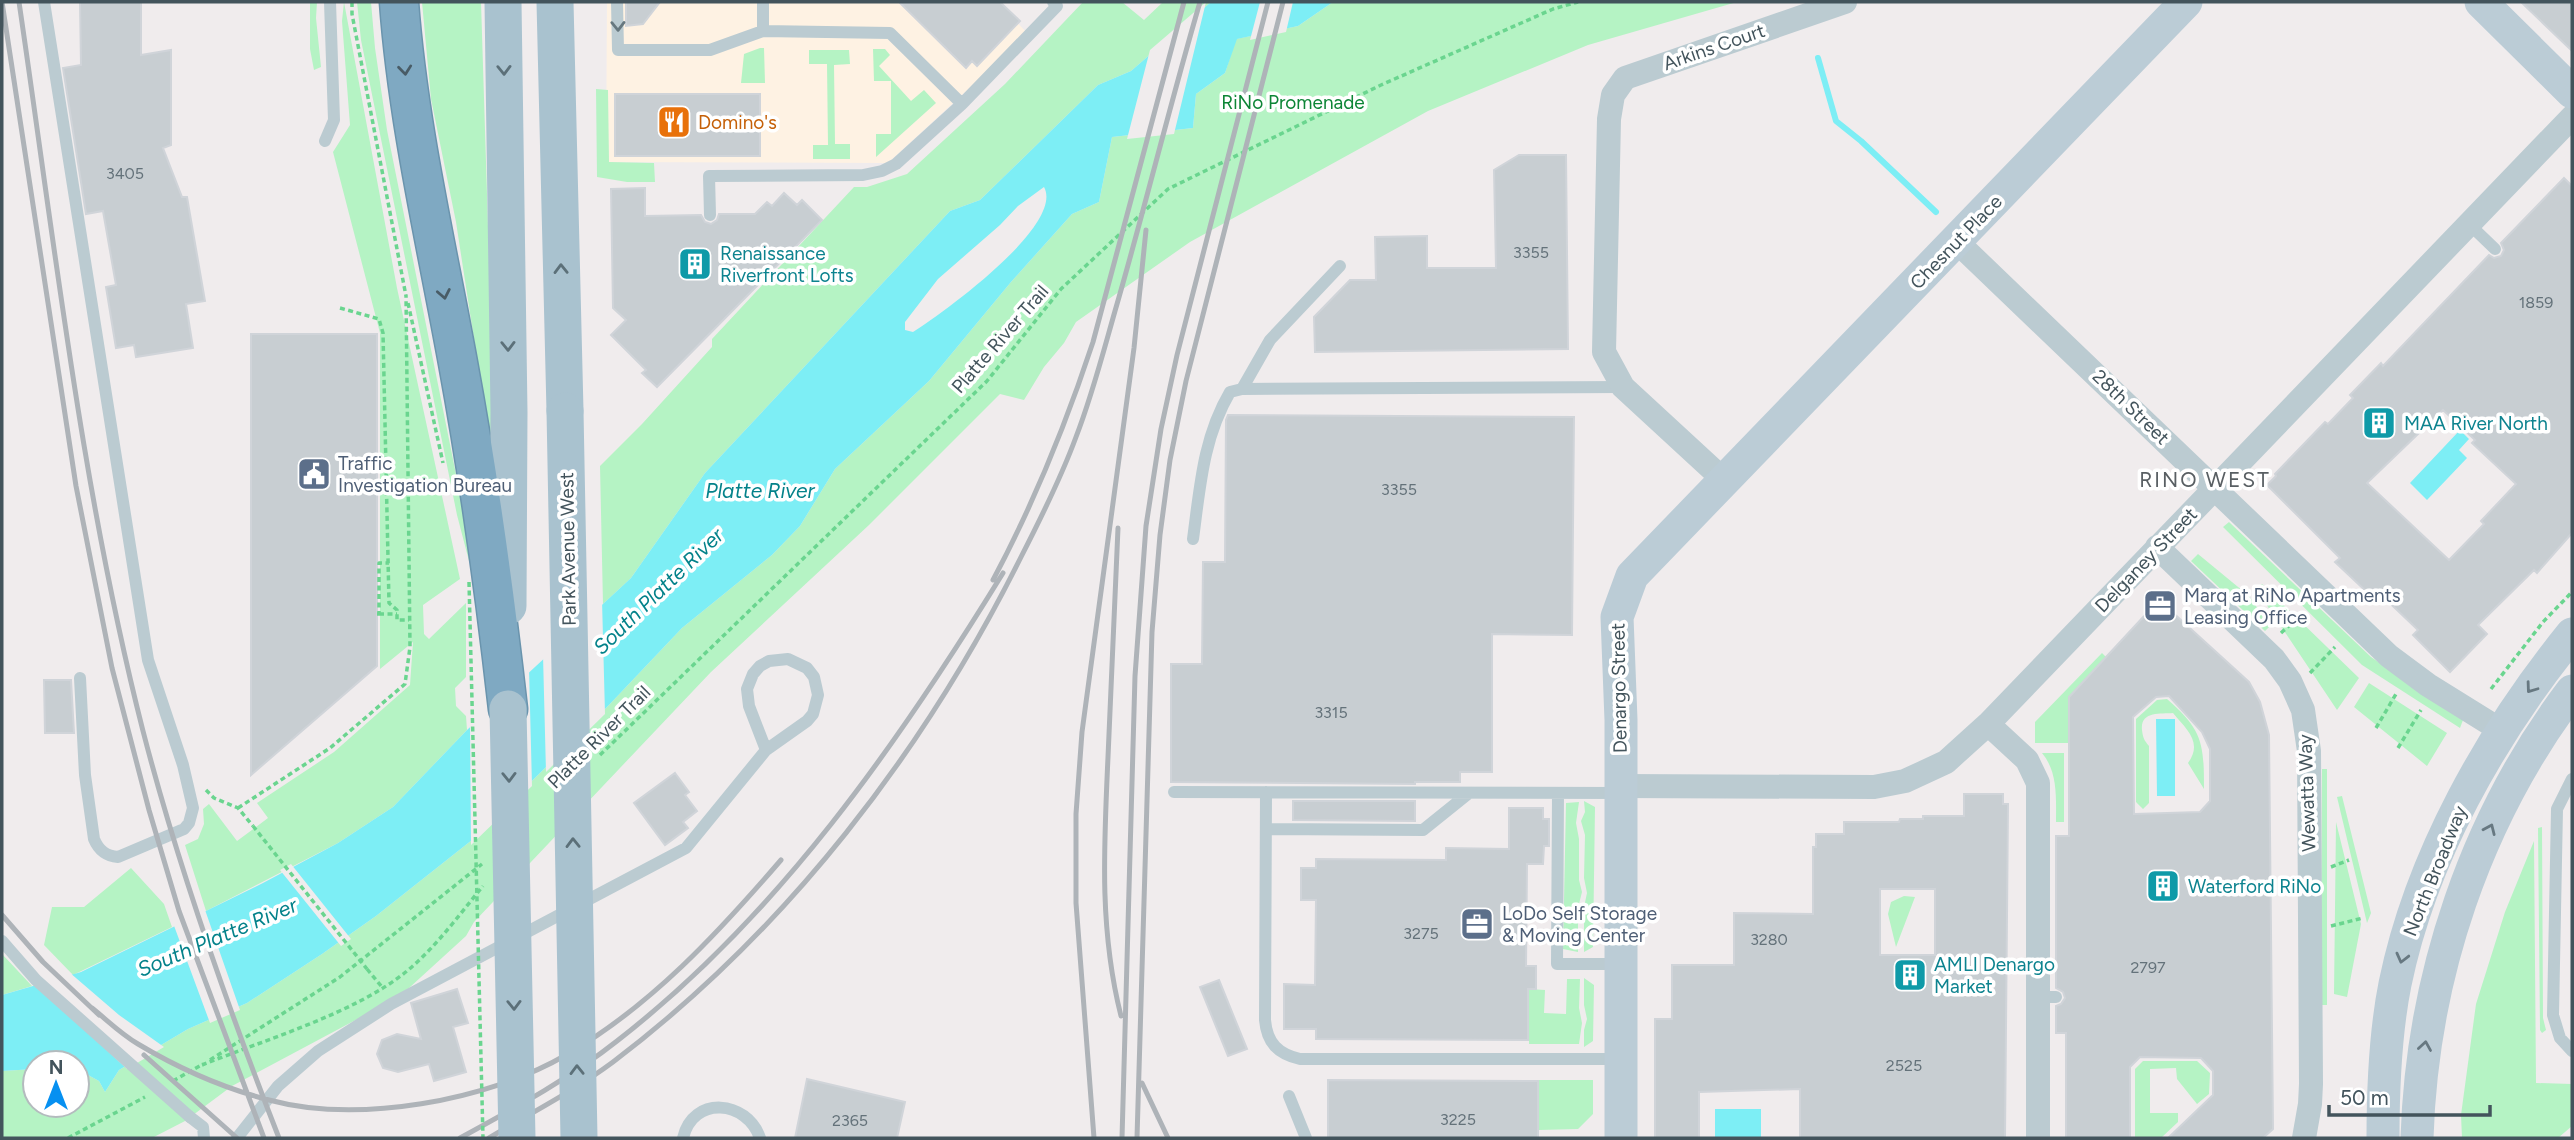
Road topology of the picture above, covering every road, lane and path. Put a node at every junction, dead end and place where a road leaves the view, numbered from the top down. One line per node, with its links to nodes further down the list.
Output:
1 (44, 2): 55 (lane)
2 (330, 2): 18 (lane)
3 (352, 2): 24 (path)
4 (399, 2): 34 (highway, one-way to 34)
5 (503, 2): 47 (main road, one-way to 47)
6 (555, 2): 84 (main road, Park Avenue West, one-way to 6, bridge)
7 (617, 2): 14 (lane, one-way to 14)
8 (763, 2): 14 (lane)
9 (1053, 2): 16 (lane)
10 (1578, 2): 54 (path, Platte River Trail)
11 (1845, 2): 26 (street, Arkins Court)
12 (2186, 2): 21 (street, Chesnut Place)
13 (2481, 2): 15 (street)
14 (763, 32): 16 (lane)
15 (2572, 92)
16 (962, 104): 19 (lane)
17 (2572, 117): 20 (street, Delganey Street)
18 (324, 141)
19 (710, 215)
20 (2469, 224): 22 (lane); 30 (street, Delganey Street)
21 (1956, 241): 29 (street, Chesnut Place); 30 (street, 28th Street)
22 (2496, 249)
23 (1340, 266): 27 (lane)
24 (406, 295): 28 (path); 38 (path)
25 (340, 308): 33 (path)
26 (1623, 387): 27 (lane); 29 (street)
27 (1242, 389): 31 (lane)
28 (445, 473)
29 (1725, 481): 57 (street, Denargo Street)
30 (2216, 488): 32 (street, Delganey Street); 51 (street, 28th Street)
31 (1193, 539)
32 (2157, 547): 49 (street, Delganey Street); 90 (street, Wewatta Way)
33 (389, 563): 36 (path); 36 (path)
34 (480, 574): 47 (highway); 82 (path, bridge)
35 (2572, 592): 44 (path)
36 (397, 614): 38 (path)
37 (2302, 614): 39 (path)
38 (410, 620): 62 (path)
39 (2281, 633)
40 (2572, 634): 51 (street, North Broadway, one-way to 51)
41 (2335, 648): 42 (path)
42 (2308, 675)
43 (80, 678): 55 (lane)
44 (2491, 688)
45 (2572, 691): 92 (street, North Broadway, one-way to 45)
46 (2396, 694): 50 (path)
47 (508, 709): 83 (main road, one-way to 83, bridge)
48 (2421, 710): 52 (path)
49 (1988, 724): 57 (street, Delganey Street); 89 (street)
50 (2376, 729)
51 (2501, 731): 91 (street, North Broadway, one-way to 91)
52 (2398, 748)
53 (766, 750): 53 (lane); 81 (lane)
54 (594, 761)
55 (183, 765): 62 (path)
56 (2572, 779): 73 (lane)
57 (1621, 790): 61 (lane); 71 (street, Denargo Street)
58 (1174, 792): 59 (lane)
59 (1266, 792): 60 (lane); 63 (lane)
60 (1469, 793): 61 (lane); 63 (lane)
61 (1558, 793): 71 (lane)
62 (238, 808): 72 (path, bridge)
63 (1266, 830): 74 (lane)
64 (490, 858): 75 (path)
65 (2349, 860): 66 (path)
66 (2331, 867)
67 (491, 876): 72 (path)
68 (2363, 918): 69 (path)
69 (2330, 927)
70 (2, 941): 80 (lane, bridge)
71 (1621, 964): 74 (street, Denargo Street)
72 (382, 987): 75 (path)
73 (2572, 1051)
74 (1621, 1059): 88 (street, Denargo Street)
75 (202, 1065): 76 (path)
76 (165, 1086)
77 (153, 1093): 79 (path)
78 (1289, 1096): 87 (lane)
79 (68, 1138)
80 (204, 1138)
81 (237, 1138)
82 (482, 1138)
83 (517, 1138)
84 (579, 1138)
85 (683, 1138): 86 (lane)
86 (760, 1138)
87 (1306, 1138)
88 (1621, 1138)
89 (2038, 1138)
90 (2304, 1138)
91 (2383, 1138)
92 (2417, 1138)

